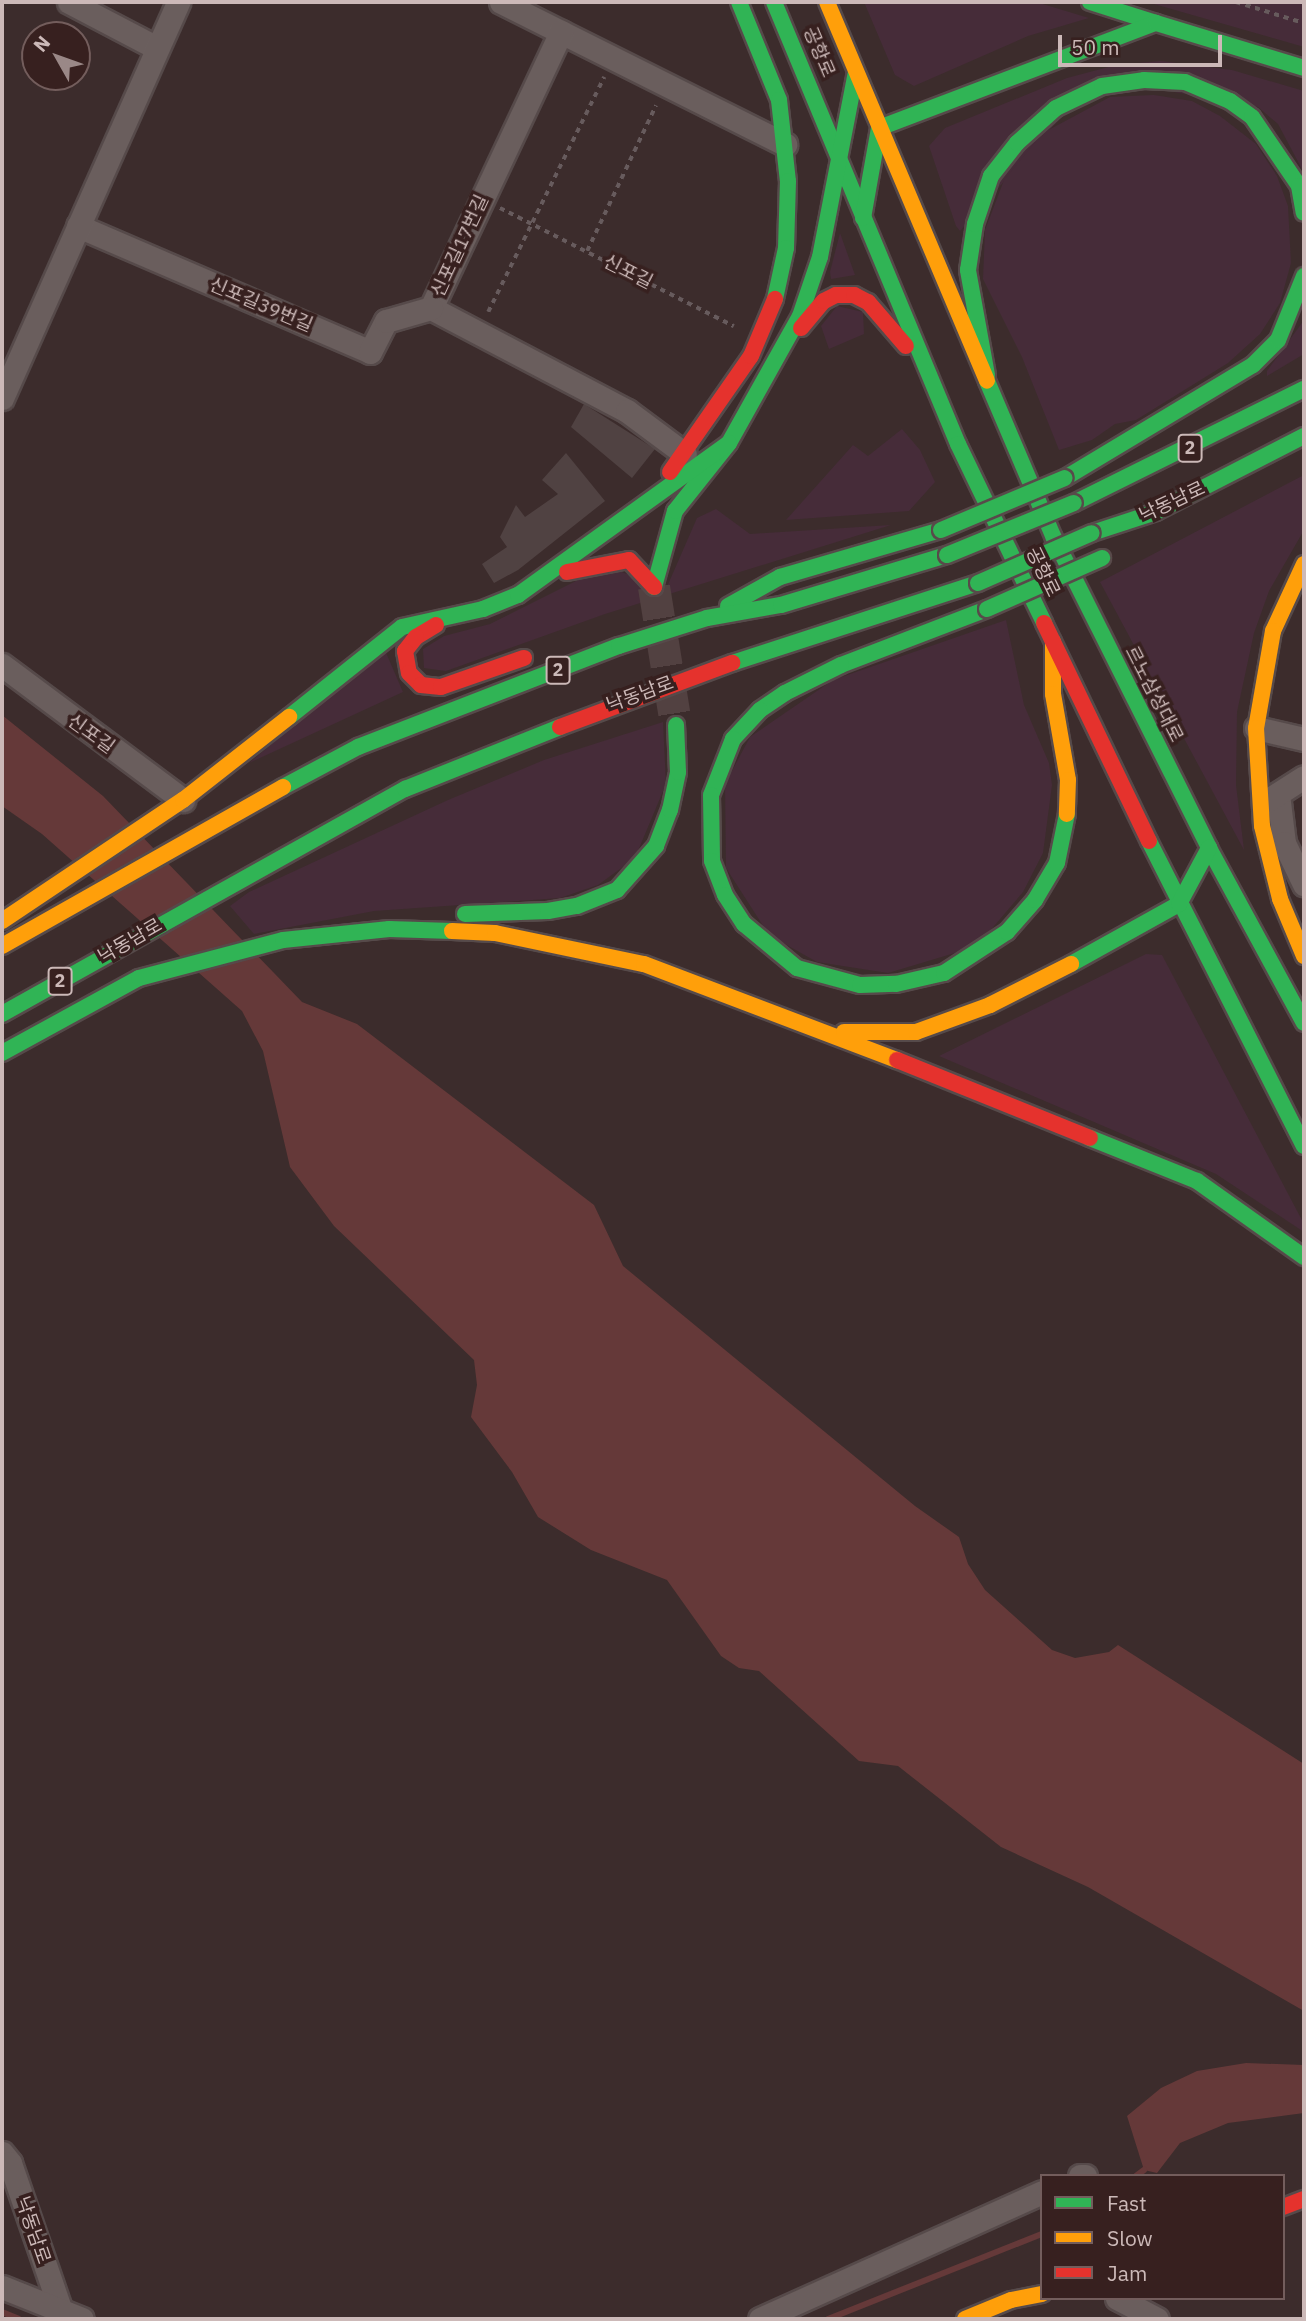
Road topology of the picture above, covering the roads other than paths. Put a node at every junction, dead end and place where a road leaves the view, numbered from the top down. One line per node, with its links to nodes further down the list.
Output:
1 (69, 2): 10 (street)
2 (178, 2): 10 (street)
3 (502, 2): 9 (street)
4 (739, 2): 14 (main road)
5 (775, 2): 15 (main road, 공항로)
6 (827, 2): 12 (main road, 공항로)
7 (1090, 2): 8 (main road)
8 (1156, 23): 11 (main road); 13 (main road)
9 (561, 32): 14 (street); 20 (street, 신포길17번길)
10 (157, 48): 18 (street)
11 (1304, 68)
12 (856, 72): 13 (main road, 공항로); 15 (main road)
13 (879, 128): 17 (main road); 23 (main road, 공항로)
14 (785, 144): 28 (main road)
15 (841, 162): 17 (main road, 공항로); 21 (main road)
16 (1304, 213): 23 (main road)
17 (863, 218): 22 (main road, 공항로)
18 (78, 226): 20 (street, 신포길39번길); 25 (street)
19 (1304, 276): 34 (main road, bridge)
20 (431, 308): 28 (street, 신포길17번길)
21 (777, 360): 22 (main road); 27 (main road)
22 (924, 367): 36 (main road, 공항로)
23 (987, 375): 46 (main road, 르노삼성대로)
24 (1304, 389): 34 (main road, 2, bridge)
25 (2, 398)
26 (1304, 436): 30 (main road, 낙동남로 / 2)
27 (729, 443): 29 (main road); 32 (main road)
28 (685, 454): 29 (main road)
29 (638, 510): 32 (main road)
30 (1156, 512): 36 (main road, bridge); 53 (main road, 낙동남로 / 2, bridge)
31 (1304, 564): 41 (main road)
32 (545, 578): 33 (main road)
33 (454, 614): 38 (main road); 45 (main road)
34 (707, 618): 37 (main road, 2)
35 (586, 642): 37 (main road)
36 (1053, 642): 48 (main road, 공항로)
37 (619, 646): 51 (main road, 2)
38 (539, 653)
39 (2, 665): 45 (street, 신포길)
40 (676, 725): 50 (main road)
41 (1256, 728): 42 (street); 44 (main road)
42 (1304, 739)
43 (1304, 778): 44 (street)
44 (1268, 800): 47 (street); 52 (main road)
45 (174, 806): 49 (main road)
46 (1209, 848): 48 (main road); 54 (main road, 르노삼성대로)
47 (1304, 884)
48 (1179, 904): 55 (main road); 57 (main road, 공항로)
49 (2, 921)
50 (389, 929): 55 (main road); 56 (main road)
51 (2, 946)
52 (1304, 956)
53 (2, 1014)
54 (1304, 1023)
55 (829, 1032): 58 (main road)
56 (2, 1053)
57 (1304, 1146)
58 (1304, 1257)
59 (2, 2153): 68 (street, 낙동남로)
60 (1040, 2193): 70 (street)
61 (1304, 2199): 62 (main road)
62 (1285, 2206)
63 (1040, 2283): 66 (main road)
64 (2, 2287): 68 (street)
65 (1040, 2294): 66 (main road)
66 (1011, 2300): 71 (main road); 72 (street)
67 (1121, 2300): 73 (street)
68 (61, 2311): 69 (street)
69 (82, 2319)
70 (760, 2319)
71 (965, 2319)
72 (991, 2319)
73 (1157, 2319)

